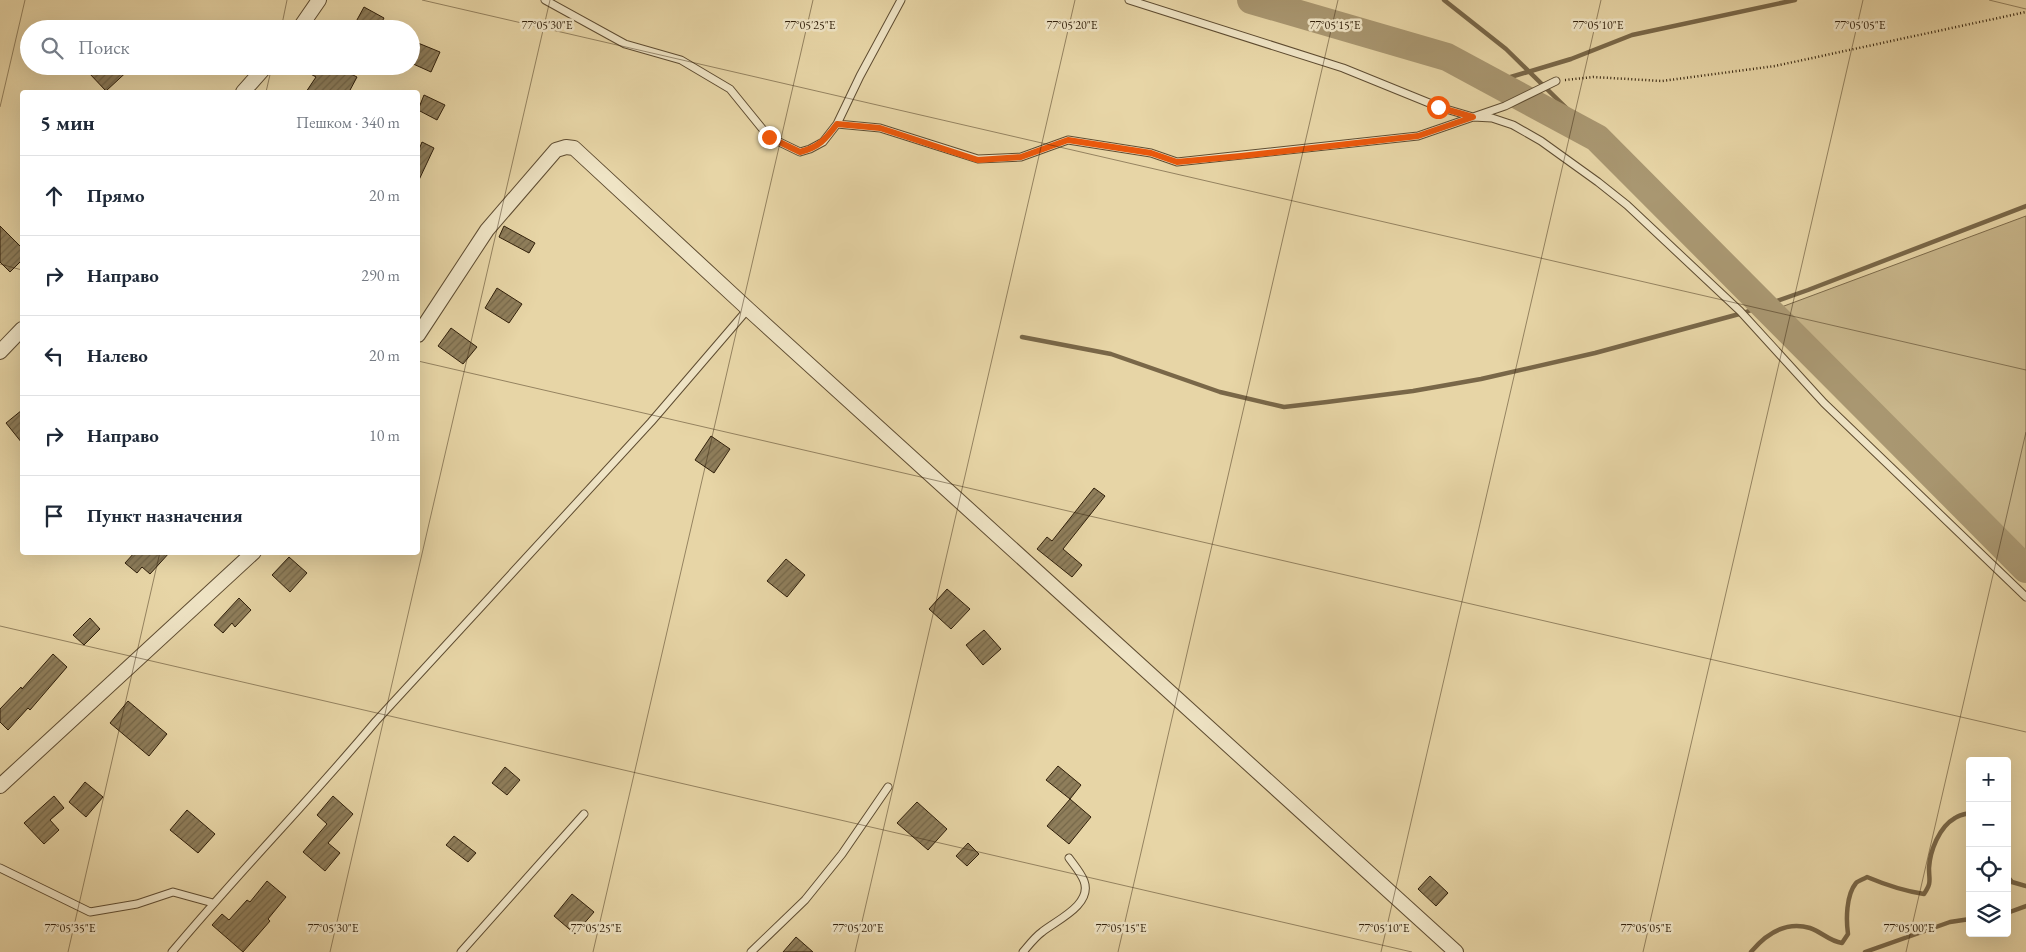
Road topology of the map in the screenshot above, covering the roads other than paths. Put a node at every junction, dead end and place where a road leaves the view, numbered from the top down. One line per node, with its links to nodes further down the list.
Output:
1 (319, 0): 5 (street)
2 (545, 0): 10 (lane)
3 (901, 0): 10 (lane)
4 (1129, 0): 9 (lane)
5 (305, 20)
6 (258, 75): 8 (street)
7 (1556, 81): 9 (lane)
8 (245, 90)
9 (1473, 117): 10 (lane); 16 (lane)
10 (837, 124)
11 (748, 309): 13 (street); 22 (lane); 27 (street)
12 (20, 331): 14 (street)
13 (420, 332)
14 (0, 352)
15 (251, 555): 17 (street)
16 (2026, 597)
17 (0, 786)
18 (888, 787): 25 (lane)
19 (584, 814): 24 (lane)
20 (1069, 858): 26 (lane)
21 (0, 868): 22 (lane)
22 (213, 902): 23 (lane)
23 (172, 952)
24 (461, 952)
25 (751, 952)
26 (1023, 952)
27 (1456, 952)

